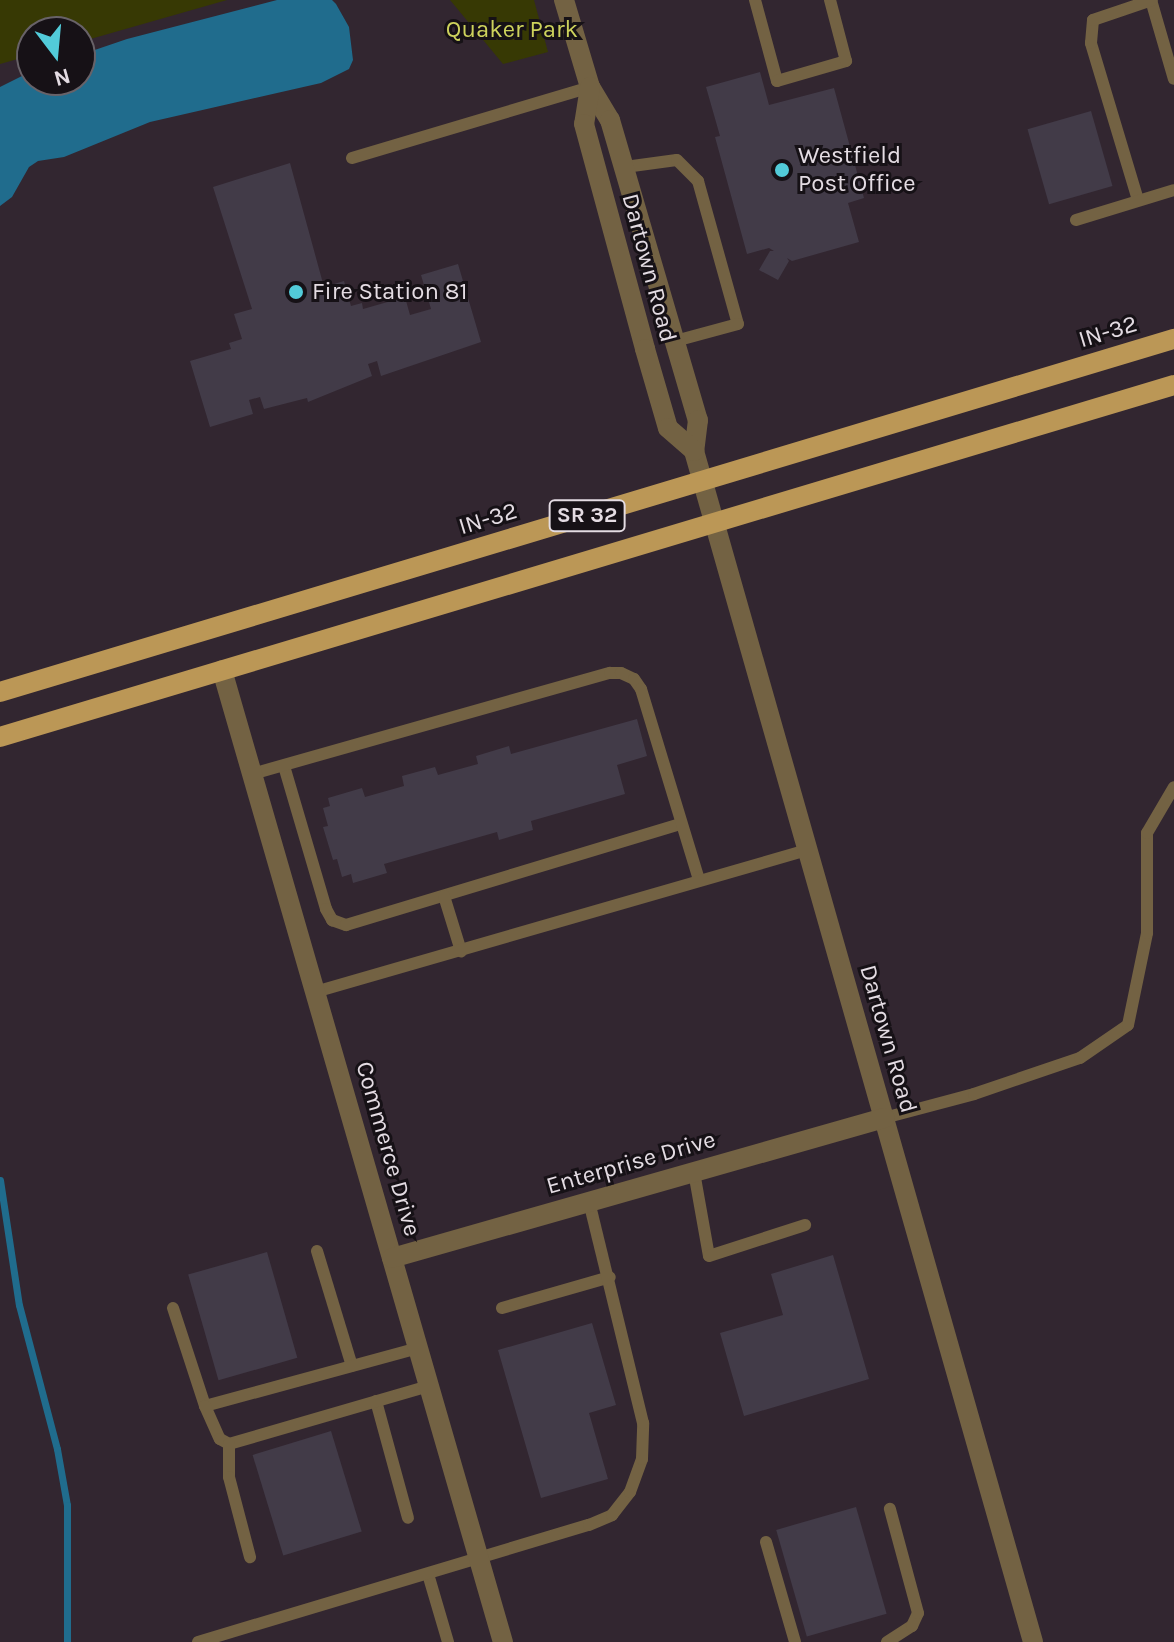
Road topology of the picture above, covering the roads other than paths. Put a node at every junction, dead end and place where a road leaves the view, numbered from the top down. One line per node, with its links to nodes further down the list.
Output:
1 (755, 0): 2 (lane)
2 (830, 0)
3 (1152, 0): 5 (lane); 10 (lane)
4 (569, 1): 6 (street, Dartown Road)
5 (1174, 79)
6 (590, 87): 7 (lane); 8 (street, Dartown Road); 15 (street, Dartown Road)
7 (352, 158)
8 (625, 167): 13 (street, Dartown Road); 13 (lane)
9 (1174, 190): 10 (lane)
10 (1138, 200): 11 (lane)
11 (1076, 220)
12 (1174, 339): 16 (main road, IN-32 / SR 32)
13 (675, 341): 15 (street, Dartown Road)
14 (1174, 385): 17 (main road, SR 32)
15 (694, 451): 16 (street, Dartown Road)
16 (702, 481): 17 (street, Dartown Road); 19 (main road, IN-32 / SR 32)
17 (714, 523): 18 (main road, SR 32); 25 (street, Dartown Road)
18 (222, 670): 20 (main road, SR 32); 22 (street, Commerce Drive)
19 (0, 692)
20 (0, 737)
21 (284, 766): 22 (lane); 24 (lane); 27 (lane)
22 (252, 774): 29 (street, Commerce Drive)
23 (1174, 787): 30 (lane)
24 (681, 824): 26 (lane); 27 (lane)
25 (807, 850): 26 (lane); 30 (street, Dartown Road)
26 (699, 880): 28 (lane)
27 (444, 896): 28 (lane)
28 (461, 951): 29 (lane)
29 (315, 992): 35 (street, Commerce Drive)
30 (884, 1118): 31 (street, Enterprise Drive); 56 (street, Dartown Road)
31 (694, 1172): 32 (street, Enterprise Drive); 33 (lane)
32 (589, 1202): 35 (street, Enterprise Drive); 36 (lane)
33 (805, 1225)
34 (317, 1251): 40 (lane)
35 (392, 1258): 39 (street, Commerce Drive)
36 (610, 1277): 38 (lane); 49 (lane)
37 (173, 1308): 43 (lane)
38 (502, 1308)
39 (418, 1348): 40 (lane); 41 (street, Commerce Drive)
40 (352, 1366): 43 (lane)
41 (429, 1386): 42 (lane); 49 (street, Commerce Drive)
42 (376, 1401): 44 (lane); 46 (lane)
43 (205, 1406): 44 (lane)
44 (229, 1444): 48 (lane)
45 (890, 1509): 55 (lane)
46 (408, 1518)
47 (766, 1542): 54 (lane)
48 (250, 1557)
49 (479, 1558): 50 (lane); 53 (street, Commerce Drive)
50 (428, 1574): 51 (lane); 52 (lane)
51 (198, 1642)
52 (448, 1642)
53 (503, 1642)
54 (795, 1642)
55 (887, 1642)
56 (1033, 1642)

